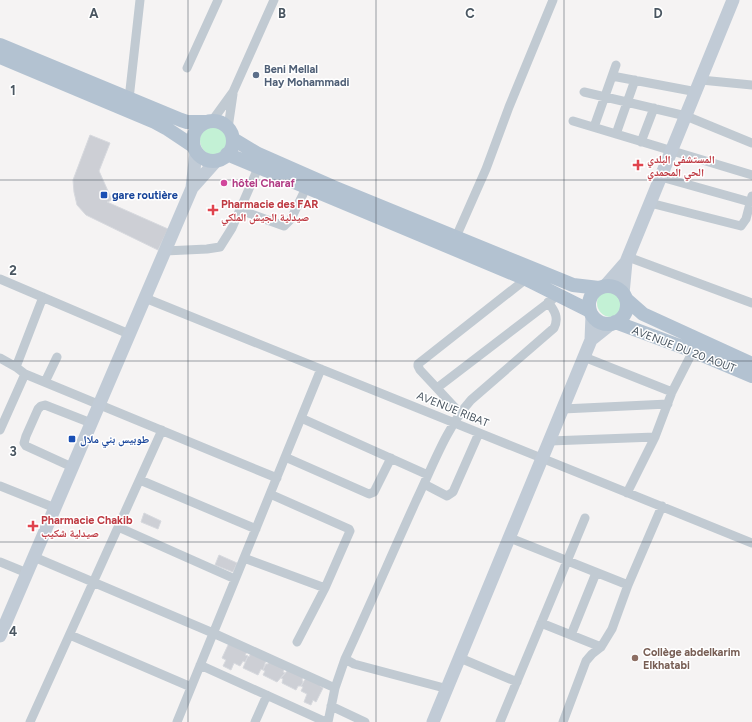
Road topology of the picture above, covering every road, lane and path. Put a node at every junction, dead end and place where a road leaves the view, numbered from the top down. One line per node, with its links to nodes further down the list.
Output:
1 (140, 0): 17 (street)
2 (218, 0): 9 (street)
3 (274, 0): 14 (street)
4 (553, 0): 39 (street)
5 (734, 0): 13 (street)
6 (0, 44): 17 (main road)
7 (0, 57): 28 (main road)
8 (616, 66): 10 (street)
9 (187, 68)
10 (612, 76): 11 (street); 16 (street)
11 (635, 80): 13 (street); 18 (street)
12 (752, 85): 13 (street)
13 (699, 86): 20 (street)
14 (233, 92): 21 (street); 24 (street)
15 (584, 92): 16 (street)
16 (605, 97): 18 (street); 23 (street)
17 (129, 99): 21 (main road)
18 (627, 102): 19 (street); 25 (street)
19 (654, 108): 20 (street); 26 (street)
20 (686, 116): 27 (street); 29 (street)
21 (209, 121): 24 (main road); 28 (main road)
22 (573, 121): 23 (street)
23 (594, 127): 25 (street)
24 (230, 134): 30 (main road); 39 (main road)
25 (616, 134): 26 (street)
26 (641, 142): 29 (street)
27 (752, 143)
28 (194, 149): 30 (main road); 34 (street)
29 (671, 151): 32 (street); 33 (street)
30 (222, 157): 31 (main road); 34 (street)
31 (258, 168): 35 (main road); 38 (street)
32 (752, 176)
33 (661, 177): 36 (street); 37 (street)
34 (192, 188): 40 (street)
35 (306, 188): 38 (street); 43 (main road)
36 (751, 199): 37 (street)
37 (650, 203): 41 (street)
38 (240, 210): 40 (street)
39 (456, 237): 44 (main road)
40 (165, 251): 47 (street)
41 (627, 260): 44 (street); 46 (street); 49 (street)
42 (0, 279): 45 (street)
43 (526, 279): 48 (main road); 64 (street)
44 (602, 287): 46 (main road); 50 (main road)
45 (43, 297): 52 (street); 59 (street)
46 (625, 297): 51 (main road); 58 (main road, AVENUE DU 20 AOUT)
47 (145, 298): 52 (street); 60 (street, AVENUE RIBAT)
48 (553, 299): 50 (main road); 64 (street); 69 (street)
49 (752, 303)
50 (591, 313): 51 (main road); 53 (street)
51 (613, 323): 53 (street); 54 (main road, AVENUE DU 20 AOUT)
52 (129, 334): 66 (street)
53 (591, 340): 56 (street)
54 (693, 351): 62 (main road, AVENUE DU 20 AOUT); 65 (street)
55 (57, 357): 63 (street)
56 (584, 357): 65 (street); 68 (street)
57 (0, 358): 59 (street)
58 (752, 364)
59 (16, 367): 61 (street)
60 (321, 369): 70 (street); 72 (street, AVENUE RIBAT)
61 (25, 374): 63 (street); 71 (street)
62 (752, 376)
63 (45, 382): 66 (street)
64 (437, 388): 69 (street)
65 (672, 392): 67 (street)
66 (99, 404): 73 (street); 75 (street)
67 (668, 404): 68 (street); 77 (street)
68 (563, 409): 78 (street)
69 (460, 413): 72 (street)
70 (301, 418): 79 (street); 80 (street)
71 (2, 419): 74 (street)
72 (454, 422): 76 (street, AVENUE RIBAT); 83 (street)
73 (91, 423): 82 (street); 82 (street)
74 (0, 430)
75 (162, 430): 84 (street); 85 (street)
76 (479, 433): 81 (street, AVENUE RIBAT); 86 (street)
77 (655, 437): 78 (street); 88 (street)
78 (550, 441): 81 (street)
79 (285, 457): 80 (street); 84 (street)
80 (391, 458): 83 (street)
81 (543, 459): 88 (street, AVENUE RIBAT); 95 (street)
82 (72, 467): 91 (street)
83 (428, 474): 86 (street)
84 (277, 478): 89 (street)
85 (140, 480): 93 (street); 94 (street)
86 (424, 484): 115 (street)
87 (0, 486): 91 (street)
88 (628, 493): 90 (street, AVENUE RIBAT)
89 (270, 494): 94 (street); 106 (street)
90 (662, 506): 96 (street, AVENUE RIBAT); 105 (street)
91 (55, 508): 97 (street)
92 (585, 518): 99 (street)
93 (118, 527): 103 (street); 104 (street)
94 (256, 529): 98 (street)
95 (510, 538): 99 (street); 114 (street)
96 (752, 543)
97 (34, 557): 102 (street); 104 (street)
98 (244, 558): 103 (street); 106 (street)
99 (567, 561): 101 (street); 107 (street)
100 (0, 562): 102 (street)
101 (596, 572): 105 (street); 111 (street)
102 (27, 573): 109 (street)
103 (235, 579): 108 (street)
104 (94, 582): 108 (street); 110 (street)
105 (628, 585): 113 (street)
106 (325, 588): 112 (street)
107 (541, 623): 111 (street); 117 (street)
108 (213, 633): 116 (street); 119 (street)
109 (0, 635)
110 (70, 635): 118 (street); 123 (street)
111 (571, 635): 113 (street)
112 (297, 642)
113 (602, 646): 130 (street)
114 (460, 658): 117 (street); 120 (street)
115 (345, 659): 119 (street); 120 (street)
116 (200, 666): 118 (street); 121 (street)
117 (517, 682): 129 (street)
118 (191, 687): 124 (street)
119 (335, 688): 122 (street)
120 (448, 688): 128 (street)
121 (267, 695): 125 (street); 126 (street)
122 (331, 706): 126 (street); 127 (street)
123 (30, 722)
124 (177, 722)
125 (255, 722)
126 (327, 722)
127 (365, 722)
128 (434, 722)
129 (500, 722)
130 (563, 722)

